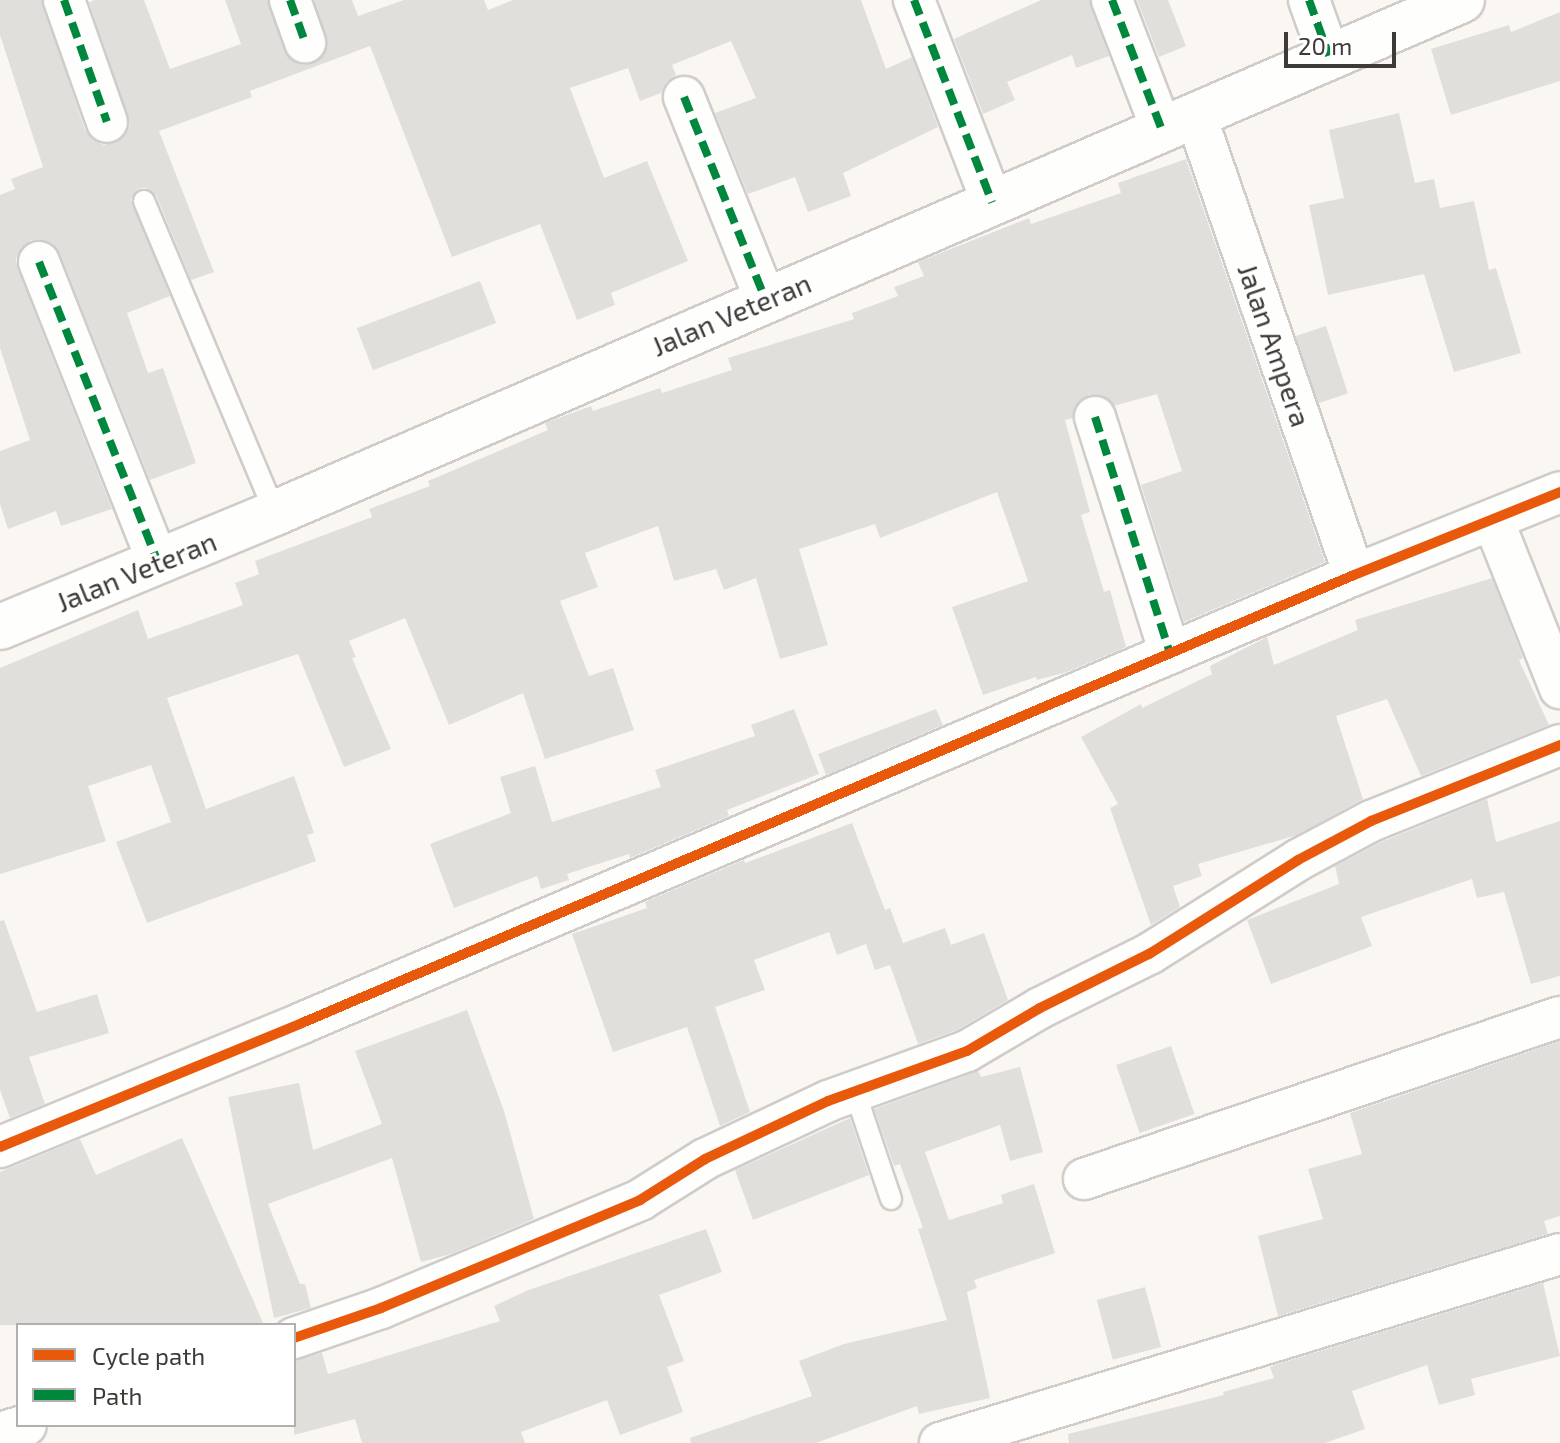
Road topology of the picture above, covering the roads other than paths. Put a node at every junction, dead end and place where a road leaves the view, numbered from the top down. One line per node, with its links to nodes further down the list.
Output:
1 (64, 0): 10 (street)
2 (290, 0): 7 (street)
3 (914, 0): 13 (street)
4 (1112, 0): 11 (street, Jalan Ampera)
5 (1309, 0): 8 (street)
6 (1462, 0): 8 (main road, Jalan Veteran)
7 (305, 42)
8 (1329, 56): 11 (main road, Jalan Veteran)
9 (684, 97): 15 (street)
10 (107, 122)
11 (1179, 123): 13 (main road, Jalan Veteran); 21 (street, Jalan Ampera)
12 (144, 201): 18 (lane)
13 (992, 202): 15 (main road, Jalan Veteran)
14 (39, 262): 20 (street)
15 (765, 299): 18 (main road, Jalan Veteran)
16 (1095, 417): 23 (street)
17 (1560, 492): 19 (street)
18 (275, 513): 20 (main road, Jalan Veteran)
19 (1493, 520): 21 (street); 24 (street)
20 (158, 562): 22 (main road, Jalan Veteran)
21 (1354, 575): 23 (street)
22 (0, 627)
23 (1170, 653): 28 (street)
24 (1560, 688)
25 (1560, 745): 27 (street)
26 (1560, 1017): 29 (street)
27 (855, 1092): 30 (lane); 32 (street)
28 (0, 1147)
29 (1084, 1179)
30 (891, 1199)
31 (1560, 1254): 35 (street)
32 (296, 1337)
33 (20, 1427): 34 (street)
34 (0, 1433)
35 (940, 1443)

